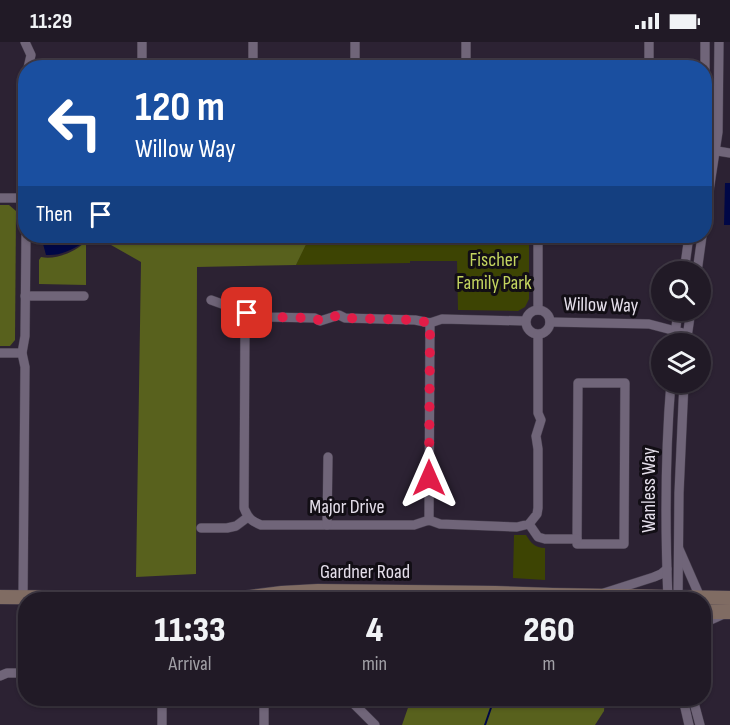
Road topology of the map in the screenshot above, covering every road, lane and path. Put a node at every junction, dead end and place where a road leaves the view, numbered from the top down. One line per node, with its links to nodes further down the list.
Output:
1 (25, 42): 9 (street)
2 (142, 42): 10 (street)
3 (253, 42): 11 (street)
4 (355, 42): 12 (street)
5 (466, 42): 13 (street)
6 (649, 42): 14 (street)
7 (705, 42): 15 (street)
8 (719, 42): 16 (street)
9 (30, 60)
10 (142, 60)
11 (253, 60)
12 (355, 60)
13 (466, 60)
14 (649, 60)
15 (705, 60)
16 (712, 145)
17 (712, 149): 18 (street)
18 (730, 153)
19 (18, 194): 20 (street)
20 (0, 198)
21 (26, 243): 27 (street)
22 (538, 243): 30 (street)
23 (688, 243): 25 (street)
24 (701, 243): 26 (street)
25 (686, 261)
26 (699, 261)
27 (25, 296): 28 (street); 40 (street)
28 (84, 296)
29 (211, 300): 31 (street)
30 (538, 310): 32 (street); 34 (street)
31 (247, 313): 35 (street); 44 (street)
32 (525, 321): 35 (street); 38 (street)
33 (676, 321): 36 (street)
34 (550, 322): 36 (street, Willow Way); 38 (street)
35 (430, 323): 45 (street)
36 (675, 331): 37 (street, Willow Way)
37 (678, 333)
38 (538, 335): 46 (street)
39 (0, 353): 40 (street)
40 (22, 353): 52 (street)
41 (670, 393): 51 (street, Wanless Way)
42 (683, 393): 50 (street, Wanless Way)
43 (328, 457): 47 (street)
44 (248, 518): 47 (street, Major Drive); 48 (street)
45 (429, 520): 46 (street, Major Drive); 47 (street, Major Drive)
46 (529, 524): 49 (street)
47 (327, 525)
48 (201, 528)
49 (577, 539): 49 (street)
50 (678, 547): 57 (street, Wanless Way); 58 (street)
51 (667, 569): 55 (street); 56 (street, Wanless Way)
52 (24, 592)
53 (300, 592): 54 (street, Gardner Road)
54 (406, 592)
55 (608, 592)
56 (672, 592)
57 (674, 592)
58 (698, 592)
59 (0, 597): 60 (street, Gardner Road)
60 (18, 600)
61 (711, 601): 64 (street, Gardner Road)
62 (18, 602): 63 (street, Gardner Road)
63 (0, 606)
64 (730, 608): 65 (street); 66 (street)
65 (711, 611)
66 (711, 619)
67 (18, 673): 68 (street)
68 (0, 676)
69 (162, 706): 74 (street)
70 (264, 706): 75 (street)
71 (356, 706): 76 (street)
72 (685, 706): 77 (street)
73 (695, 706): 78 (street)
74 (162, 725)
75 (264, 725)
76 (375, 725)
77 (690, 725)
78 (700, 725)

